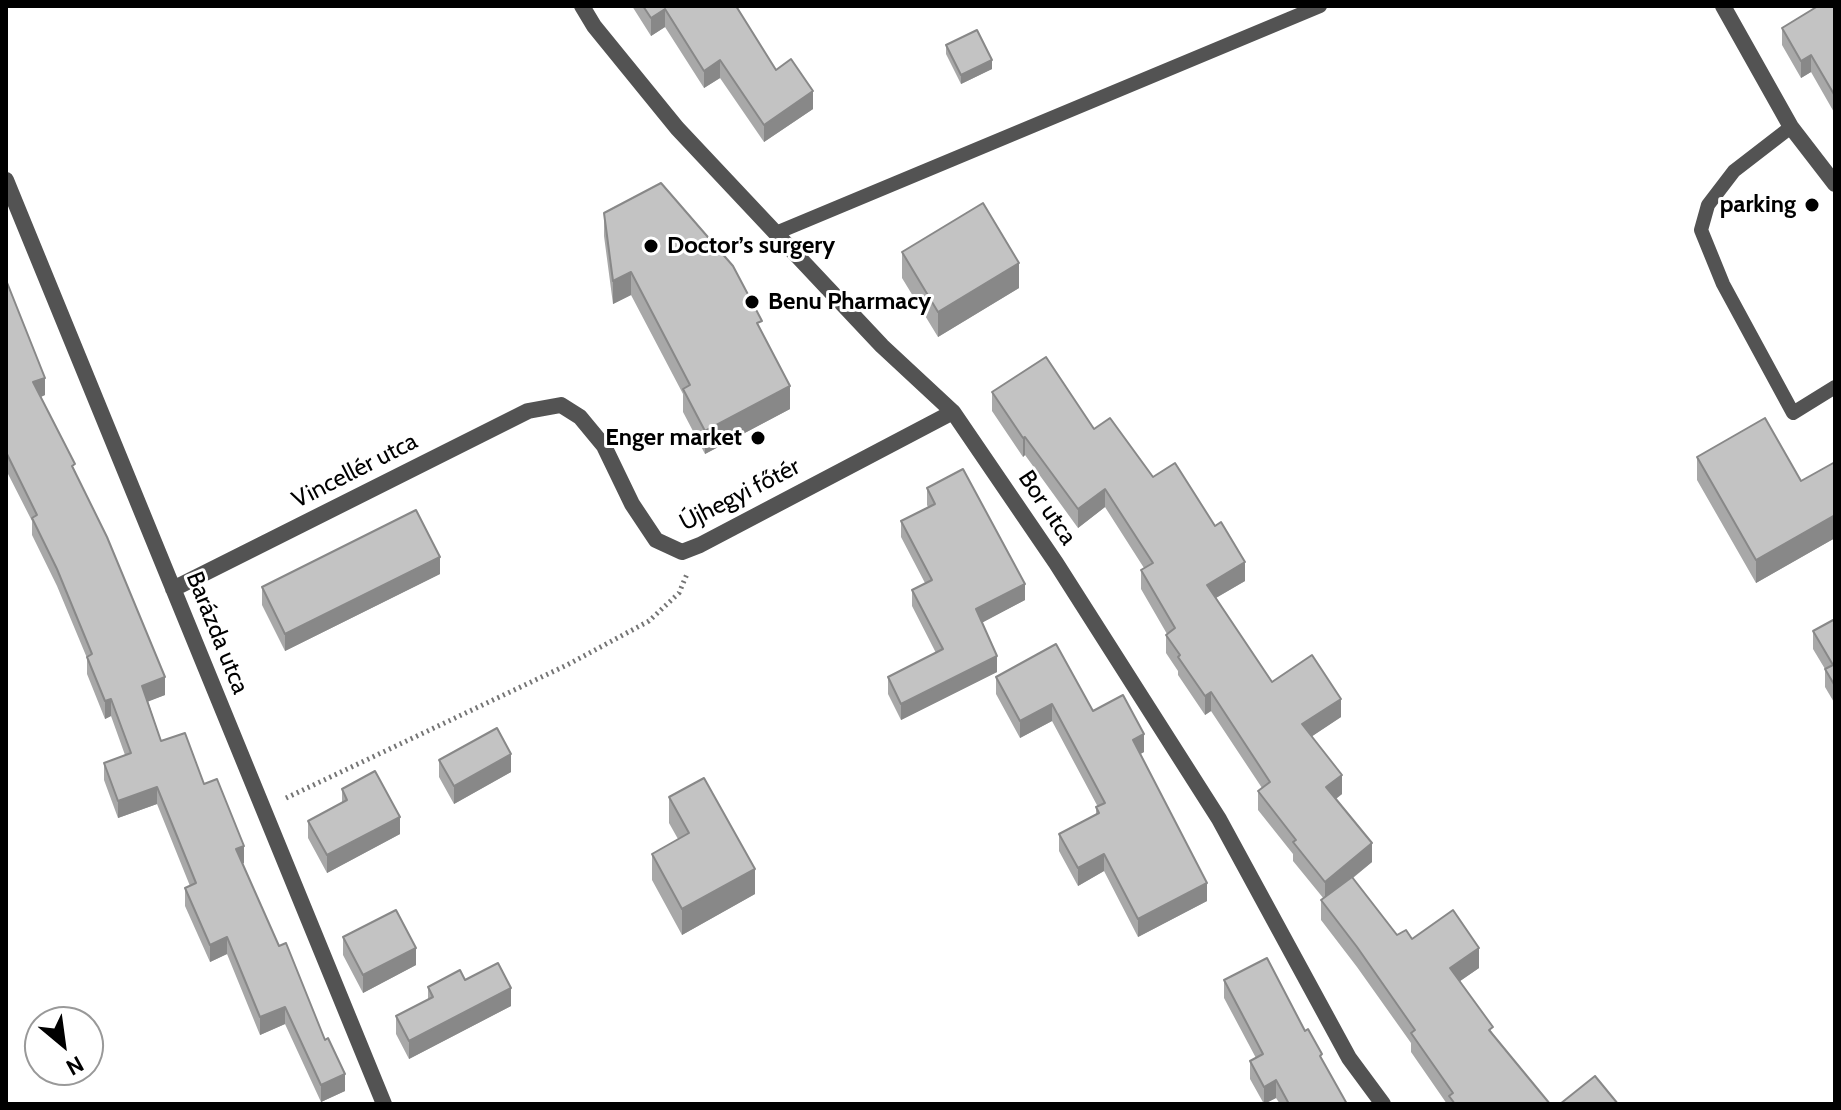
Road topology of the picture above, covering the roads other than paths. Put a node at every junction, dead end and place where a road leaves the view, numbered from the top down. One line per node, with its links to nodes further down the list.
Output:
1 (582, 6): 7 (street, Bor utca)
2 (1320, 6): 7 (lane)
3 (1723, 6): 4 (street)
4 (1791, 127): 6 (street); 8 (lane)
5 (6, 180): 11 (street, Barázda utca)
6 (1835, 184)
7 (776, 233): 10 (street, Bor utca)
8 (1835, 387)
9 (561, 405): 10 (street, Újhegyi főtér); 11 (street, Vincellér utca)
10 (953, 412): 13 (street, Bor utca)
11 (173, 589): 12 (street, Barázda utca)
12 (384, 1104)
13 (1383, 1104)

